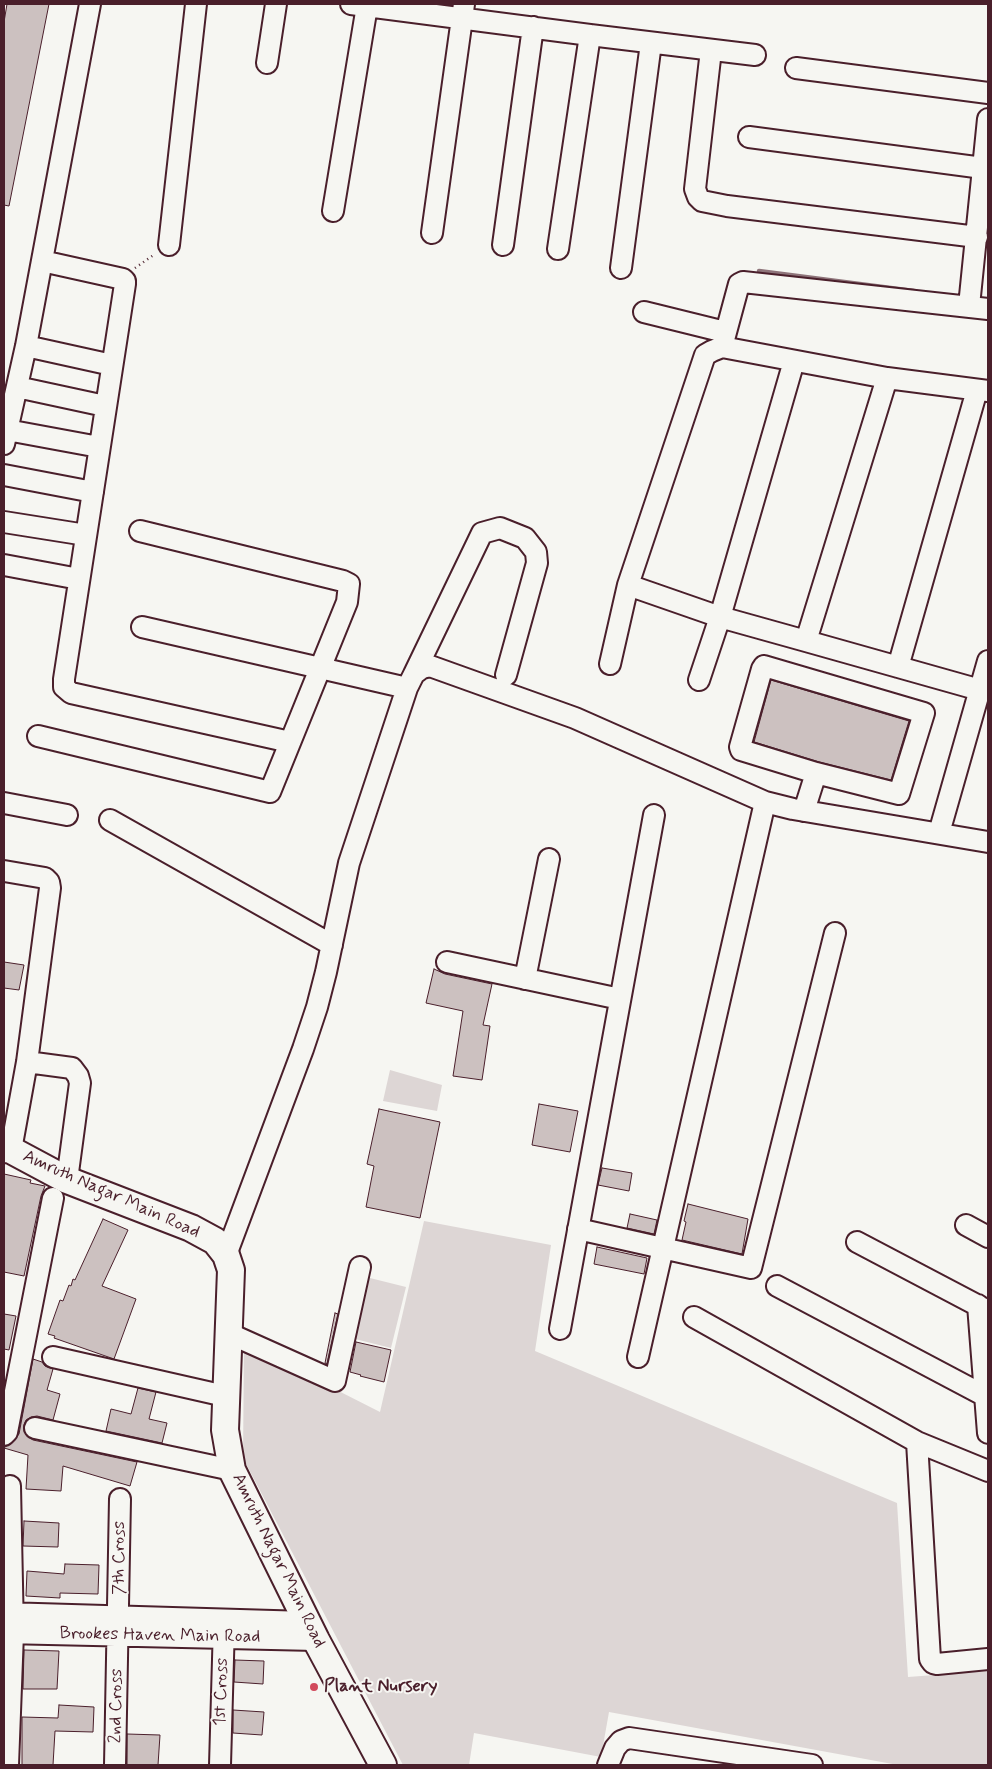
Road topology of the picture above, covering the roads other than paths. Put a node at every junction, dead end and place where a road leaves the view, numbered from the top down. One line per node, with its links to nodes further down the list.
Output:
1 (90, 4): 23 (street)
2 (196, 4): 20 (street)
3 (276, 4): 11 (street)
4 (359, 5): 5 (street); 17 (street)
5 (463, 11): 6 (street); 18 (street)
6 (533, 28): 7 (street); 21 (street)
7 (590, 35): 8 (street); 22 (street)
8 (651, 43): 9 (street); 24 (street)
9 (711, 50): 10 (street); 19 (street)
10 (755, 55)
11 (267, 63)
12 (796, 68): 13 (street)
13 (988, 94)
14 (988, 119): 16 (street)
15 (748, 137): 16 (street)
16 (983, 168): 19 (street)
17 (333, 211)
18 (432, 233)
19 (977, 237): 25 (street)
20 (168, 245)
21 (503, 245)
22 (558, 250)
23 (42, 261): 28 (street); 30 (street)
24 (621, 268)
25 (979, 307): 27 (street)
26 (644, 312): 27 (street)
27 (723, 340): 29 (street); 44 (street)
28 (26, 346): 30 (street); 32 (street)
29 (794, 361): 31 (street); 45 (street)
30 (112, 365): 34 (street)
31 (887, 378): 33 (street); 47 (street)
32 (17, 387): 34 (street); 35 (street)
33 (983, 391): 50 (street)
34 (106, 406): 36 (street)
35 (5, 437): 36 (street)
36 (99, 447): 38 (street)
37 (4, 475): 38 (street)
38 (93, 492): 41 (street)
39 (4, 522): 41 (street)
40 (140, 531): 51 (street)
41 (86, 535): 43 (street)
42 (4, 565): 43 (street)
43 (79, 579): 57 (street)
44 (628, 585): 45 (street); 49 (street)
45 (720, 617): 47 (street); 53 (street)
46 (142, 627): 51 (street)
47 (806, 641): 50 (street)
48 (988, 661): 55 (street)
49 (610, 664)
50 (898, 667): 55 (street)
51 (320, 669): 54 (street); 57 (street)
52 (506, 675): 54 (street)
53 (699, 680)
54 (410, 681): 59 (street); 70 (street)
55 (982, 698): 65 (street)
56 (38, 736): 57 (street)
57 (290, 742)
58 (816, 773): 58 (street); 61 (street)
59 (765, 802): 61 (street); 81 (street)
60 (4, 803): 62 (street)
61 (804, 810): 65 (street)
62 (68, 815)
63 (654, 815): 73 (street)
64 (110, 820): 70 (street)
65 (939, 833): 66 (street)
66 (988, 842)
67 (549, 859): 72 (street)
68 (4, 871): 74 (street)
69 (836, 933): 81 (street)
70 (332, 945): 82 (street)
71 (447, 962): 72 (street)
72 (525, 979): 73 (street)
73 (620, 999): 78 (street)
74 (27, 1062): 75 (street); 76 (street)
75 (6, 1148): 76 (main road, Amruth Nagar Main Road)
76 (60, 1189): 82 (main road, Amruth Nagar Main Road); 95 (street)
77 (966, 1225): 79 (street)
78 (578, 1229): 81 (street); 87 (street)
79 (988, 1237)
80 (857, 1242): 85 (street)
81 (663, 1248): 90 (street)
82 (226, 1255): 88 (main road, Amruth Nagar Main Road)
83 (360, 1268): 88 (street)
84 (777, 1286): 92 (street)
85 (983, 1308): 92 (street)
86 (694, 1317): 96 (street)
87 (560, 1330)
88 (228, 1333): 91 (main road, Amruth Nagar Main Road)
89 (53, 1357): 91 (street)
90 (638, 1357)
91 (225, 1396): 97 (main road, Amruth Nagar Main Road)
92 (985, 1396): 94 (street)
93 (35, 1428): 97 (street)
94 (988, 1433)
95 (4, 1436)
96 (917, 1442): 98 (street); 105 (street)
97 (232, 1470): 104 (main road, Amruth Nagar Main Road)
98 (988, 1471)
99 (10, 1486): 101 (street)
100 (120, 1498): 102 (street, 7th Cross)
101 (8, 1623): 102 (street, Brookes Haven Main Road); 107 (street)
102 (119, 1626): 103 (street, Brookes Haven Main Road); 108 (street, 2nd Cross)
103 (224, 1628): 104 (street, Brookes Haven Main Road); 109 (street, 1st Cross)
104 (311, 1631): 110 (main road, Amruth Nagar Main Road)
105 (988, 1660)
106 (791, 1763): 111 (street); 112 (street)
107 (8, 1765)
108 (116, 1765)
109 (220, 1765)
110 (383, 1765)
111 (608, 1765)
112 (812, 1765)

